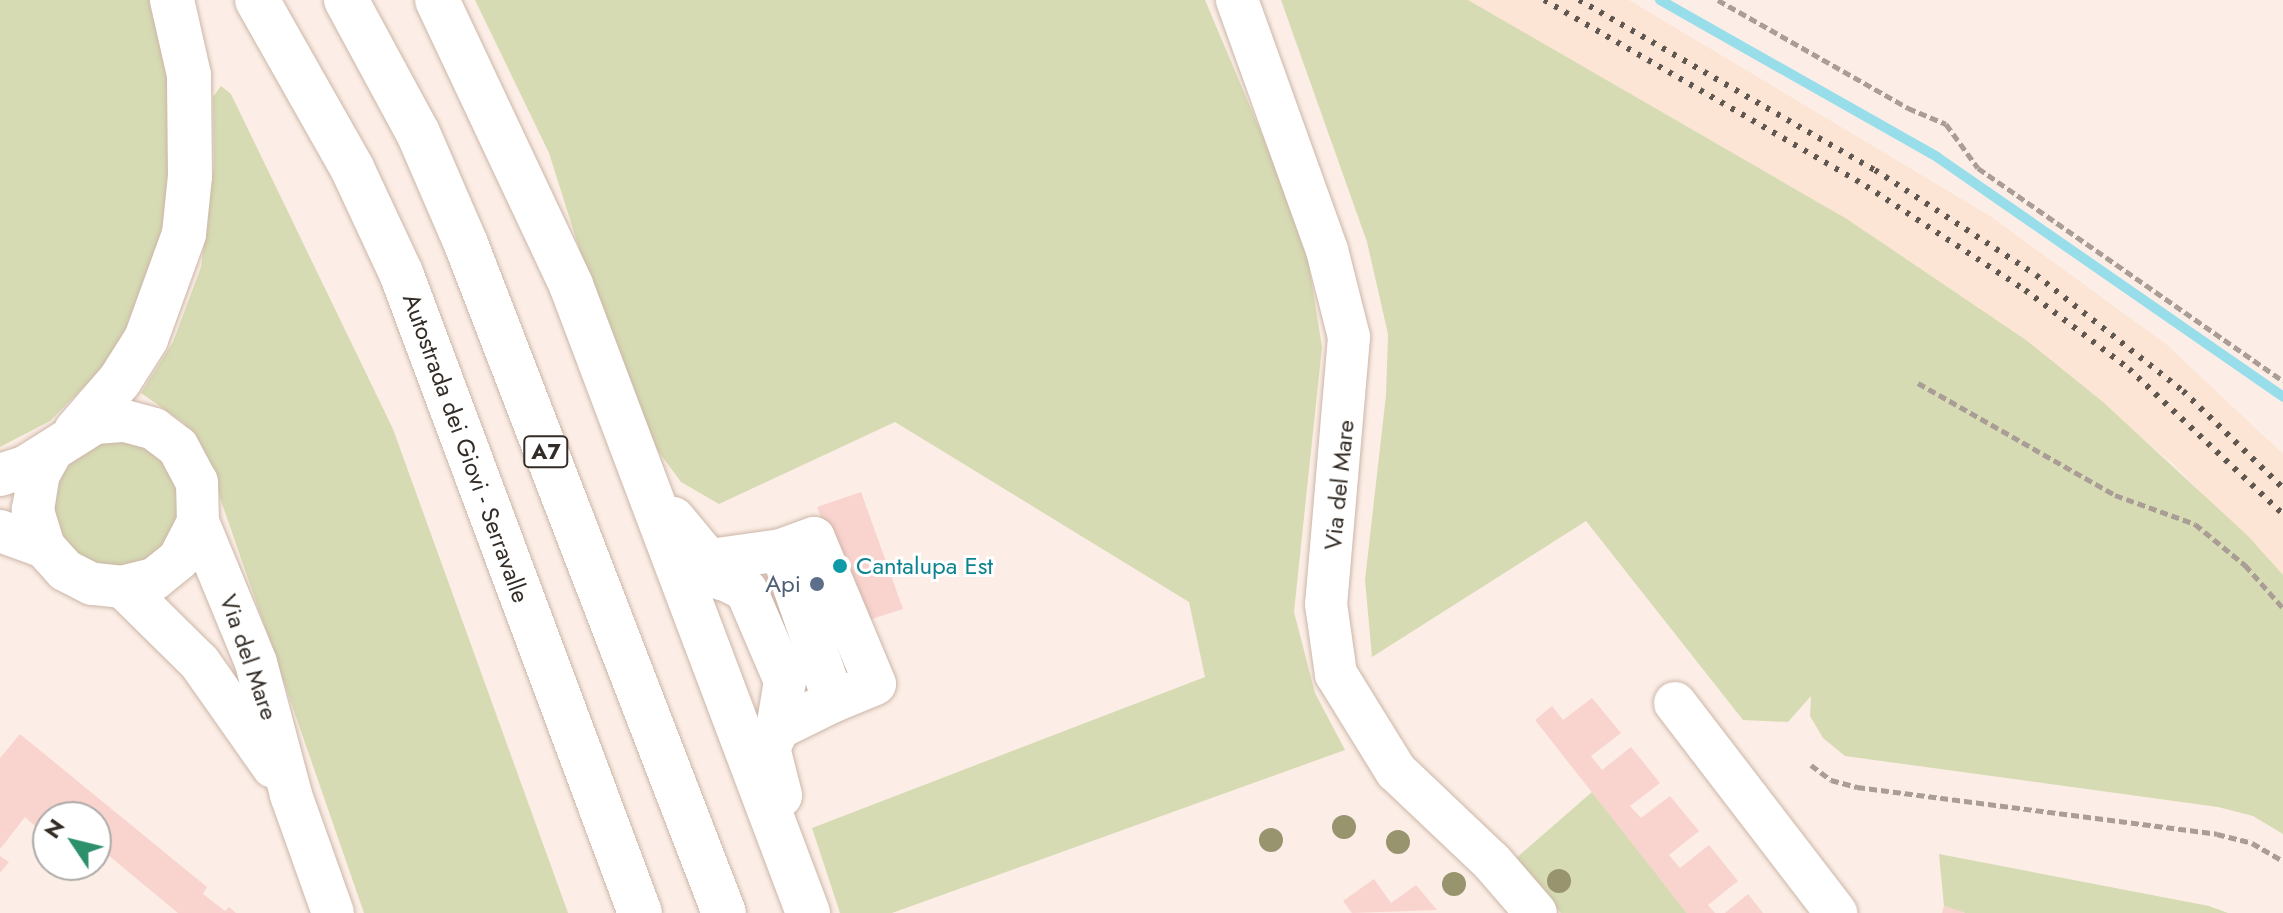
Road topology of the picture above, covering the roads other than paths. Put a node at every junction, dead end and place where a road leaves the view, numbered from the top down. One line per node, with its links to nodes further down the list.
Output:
1 (172, 0): 6 (highway)
2 (257, 0): 17 (highway, Autostrada dei Giovi - Serravalle)
3 (346, 0): 21 (highway, A7)
4 (437, 0): 7 (highway)
5 (1237, 0): 24 (street, Via del Mare)
6 (64, 441): 8 (street); 9 (street); 11 (street)
7 (634, 454): 12 (highway); 22 (highway)
8 (0, 475)
9 (198, 522): 13 (street); 16 (street, Via del Mare)
10 (0, 531): 11 (street)
11 (44, 547): 13 (street)
12 (713, 569): 15 (street); 15 (street)
13 (123, 587): 16 (street, Via del Mare)
14 (1675, 703): 25 (street)
15 (777, 729): 23 (highway)
16 (291, 795): 18 (street, Via del Mare)
17 (621, 862): 19 (street); 20 (highway, Autostrada dei Giovi - Serravalle)
18 (333, 913)
19 (616, 913)
20 (640, 913)
21 (724, 913)
22 (808, 913)
23 (825, 913)
24 (1536, 913)
25 (1836, 913)

